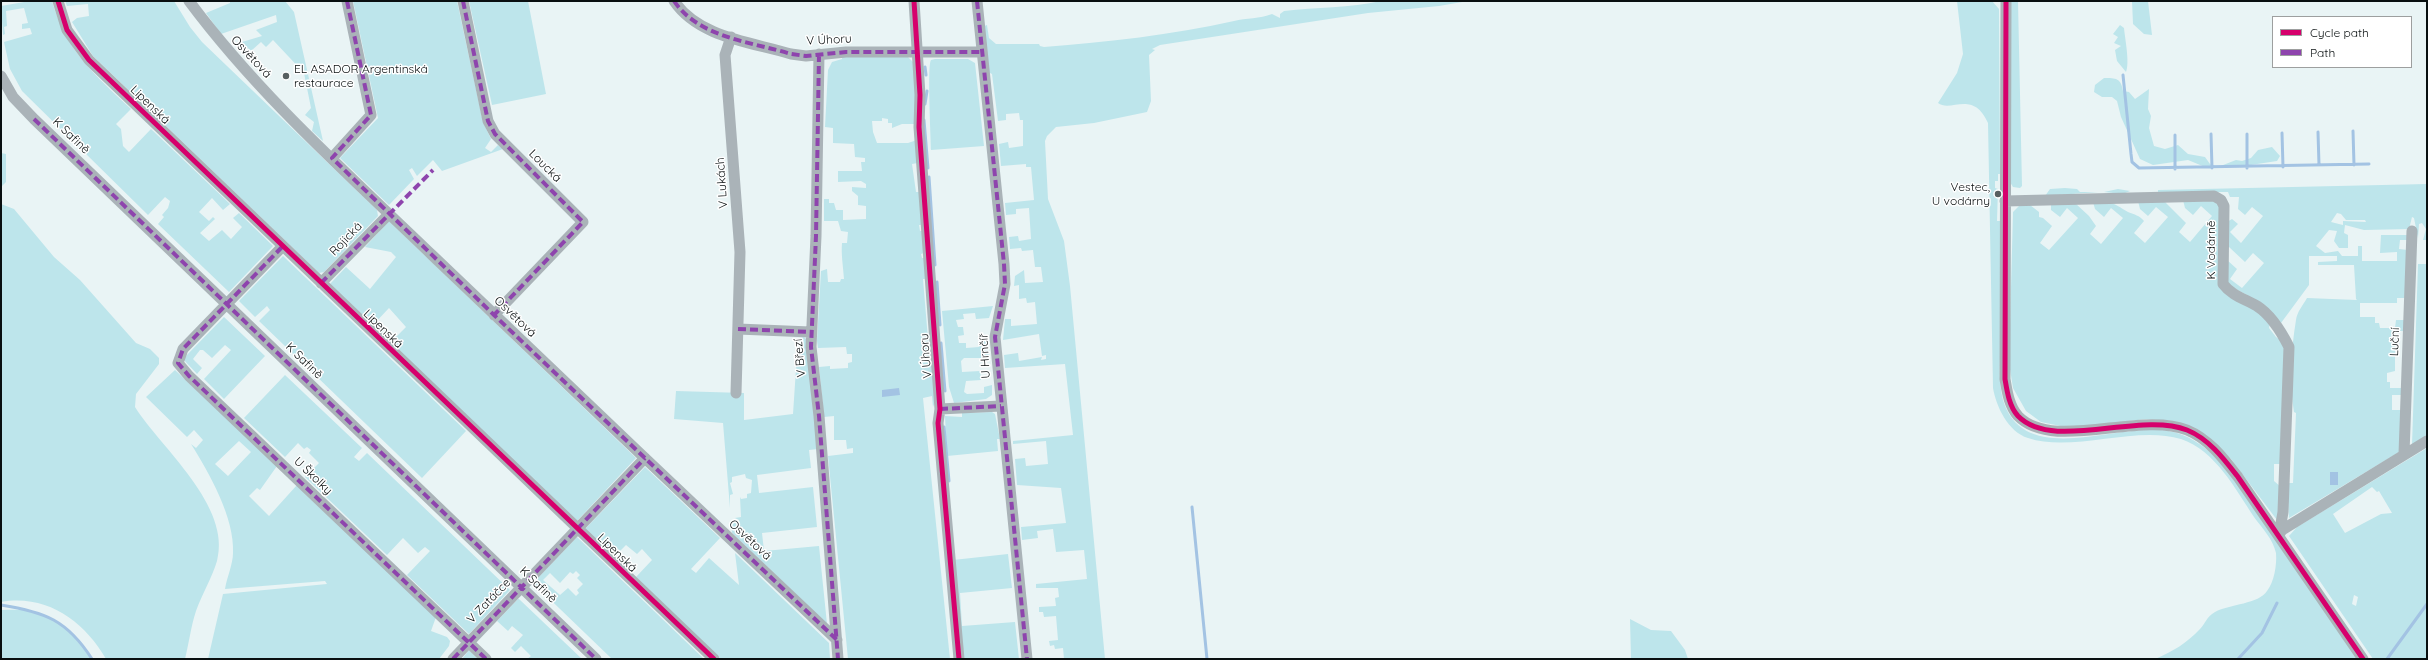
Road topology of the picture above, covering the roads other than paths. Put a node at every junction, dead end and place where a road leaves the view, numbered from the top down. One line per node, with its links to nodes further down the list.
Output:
1 (58, 1): 18 (street, Lipenská)
2 (189, 1): 14 (street, Osvětová)
3 (347, 1): 14 (street)
4 (463, 1): 21 (street, Loucká)
5 (674, 1): 9 (street, V Úhoru)
6 (914, 1): 10 (street)
7 (977, 1): 11 (street, U Hrnčíř)
8 (2006, 1): 15 (street)
9 (731, 37): 12 (street, V Úhoru); 22 (street, V Lukách)
10 (918, 52): 11 (street); 12 (street, V Úhoru); 26 (street, V Úhoru)
11 (981, 52): 25 (street, U Hrnčíř)
12 (819, 54): 23 (street, V Březí)
13 (1, 76): 20 (street, K Safině)
14 (332, 158): 16 (street, Osvětová)
15 (2005, 201): 31 (street); 31 (street, K Vodárně)
16 (389, 214): 19 (street, Rojická); 21 (street, Osvětová)
17 (2412, 231): 28 (street, Luční)
18 (282, 246): 19 (street, Lipenská); 20 (street)
19 (321, 283): 30 (street, Lipenská)
20 (228, 306): 32 (street, K Safině); 34 (street, U Školky)
21 (494, 315): 29 (street, Osvětová)
22 (738, 329): 23 (street); 24 (street, V Lukách)
23 (810, 332): 33 (street, V Březí)
24 (736, 393)
25 (1002, 406): 26 (street); 41 (street, U Hrnčíř)
26 (940, 409): 40 (street, V Úhoru)
27 (2427, 441): 28 (street)
28 (2404, 454): 31 (street)
29 (645, 458): 30 (street, V Zatáčce); 33 (street, Osvětová)
30 (576, 528): 32 (street, V Zatáčce); 38 (street, Lipenská)
31 (2279, 535): 42 (street)
32 (521, 587): 34 (street, V Zatáčce); 37 (street, K Safině)
33 (836, 640): 39 (street, V Březí)
34 (468, 641): 35 (street, V Zatáčce); 36 (street, U Školky)
35 (452, 659)
36 (486, 659)
37 (596, 659)
38 (714, 659)
39 (838, 659)
40 (959, 659)
41 (1027, 659)
42 (2363, 659)

